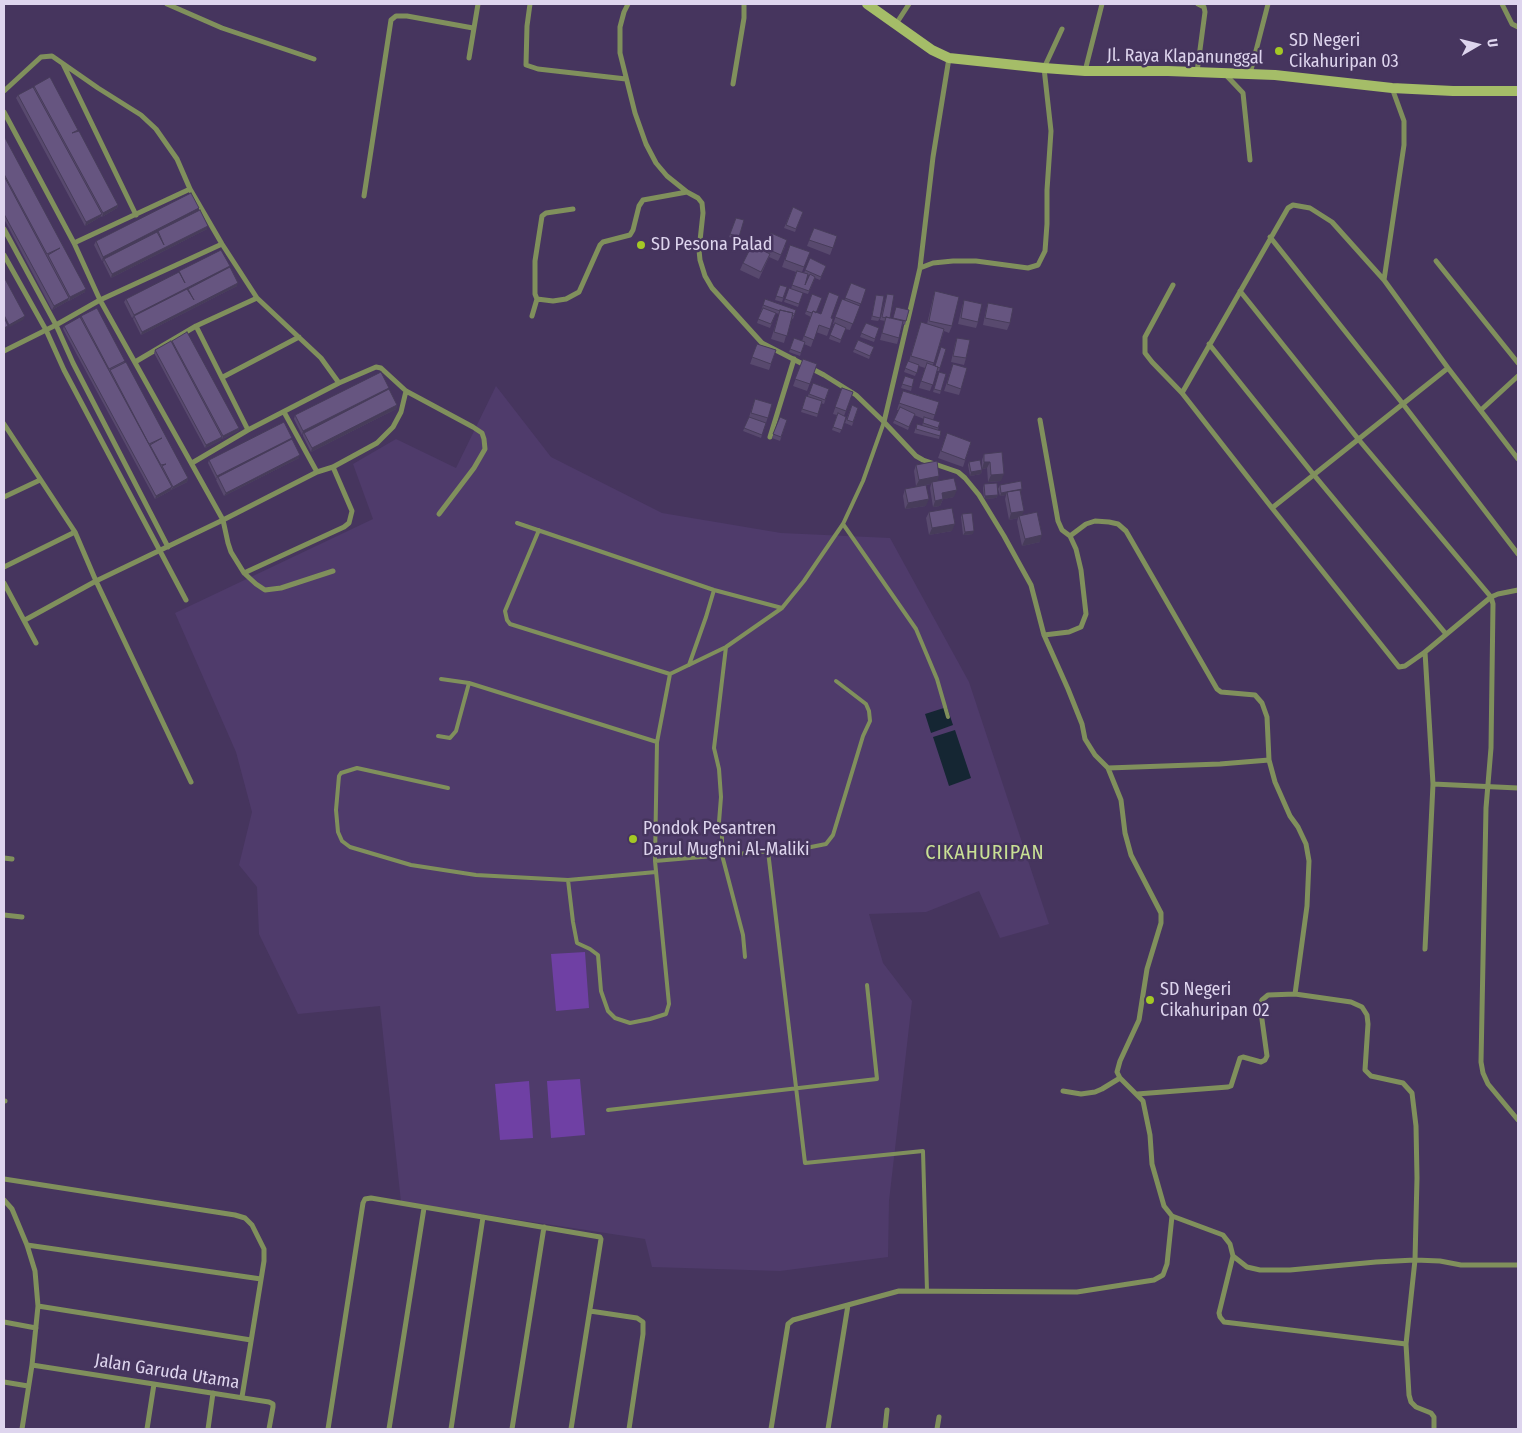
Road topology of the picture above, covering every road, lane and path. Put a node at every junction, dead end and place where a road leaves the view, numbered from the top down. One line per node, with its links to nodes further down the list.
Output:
1 (167, 4): 18 (street)
2 (478, 4): 14 (street)
3 (530, 4): 25 (street)
4 (628, 4): 25 (street)
5 (744, 4): 26 (street)
6 (867, 4): 12 (street, Jl. Raya Klapanunggal)
7 (910, 4): 12 (street)
8 (1102, 4): 21 (street)
9 (1198, 4): 22 (street)
10 (1268, 4): 24 (street)
11 (1502, 4): 13 (street)
12 (895, 25): 17 (street, Jl. Raya Klapanunggal)
13 (1518, 27)
14 (472, 28): 16 (street); 34 (street)
15 (1062, 29): 20 (street)
16 (469, 58)
17 (949, 58): 20 (street, Jl. Raya Klapanunggal); 43 (street)
18 (314, 60)
19 (62, 61): 28 (street); 32 (street); 36 (street)
20 (1044, 68): 21 (street, Jl. Raya Klapanunggal); 43 (street)
21 (1085, 71): 22 (street, Jl. Raya Klapanunggal)
22 (1197, 72): 23 (street, Jl. Raya Klapanunggal)
23 (1225, 73): 24 (street, Jl. Raya Klapanunggal); 31 (street)
24 (1250, 75): 27 (street, Jl. Raya Klapanunggal)
25 (626, 79): 33 (street)
26 (733, 84)
27 (1392, 88): 29 (street, Jl. Raya Klapanunggal); 44 (street)
28 (4, 91)
29 (1518, 91)
30 (4, 112): 39 (street)
31 (1250, 160)
32 (190, 189): 36 (street); 40 (street)
33 (687, 192): 50 (street); 59 (street)
34 (364, 196)
35 (574, 209): 50 (street)
36 (136, 215): 39 (street)
37 (4, 229): 45 (street)
38 (1270, 237): 44 (street); 48 (street); 70 (street)
39 (74, 243): 51 (street)
40 (222, 244): 49 (street); 51 (street)
41 (4, 254): 47 (street)
42 (1436, 261): 61 (street)
43 (920, 268): 74 (street)
44 (1384, 280): 63 (street)
45 (32, 284): 47 (street); 53 (street)
46 (1173, 285): 69 (street)
47 (22, 289): 55 (street)
48 (1240, 291): 57 (street); 78 (street)
49 (256, 298): 54 (street); 56 (street)
50 (537, 299): 52 (street)
51 (100, 300): 53 (street); 60 (street)
52 (532, 316)
53 (56, 325): 55 (street); 62 (street)
54 (196, 326): 60 (street); 66 (street)
55 (46, 330): 58 (street); 64 (street)
56 (299, 336): 66 (street); 67 (street)
57 (1210, 344): 69 (street); 83 (street)
58 (4, 351)
59 (794, 359): 74 (street); 77 (street)
60 (135, 362): 80 (street)
61 (1518, 362)
62 (74, 364): 64 (street); 94 (street)
63 (1448, 368): 70 (street); 71 (street)
64 (64, 370): 95 (street)
65 (1518, 376): 71 (street)
66 (223, 377): 76 (street)
67 (339, 383): 68 (street); 72 (street)
68 (406, 391): 81 (street); 87 (street)
69 (1182, 393): 86 (street)
70 (1403, 404): 78 (street); 96 (street)
71 (1481, 410): 79 (street)
72 (284, 412): 76 (street); 82 (street)
73 (1040, 420): 93 (street)
74 (884, 422): 90 (lane); 109 (street)
75 (4, 424): 84 (street)
76 (248, 430): 80 (street)
77 (770, 437)
78 (1359, 440): 83 (street); 104 (street)
79 (1518, 458)
80 (192, 463): 88 (street)
81 (333, 467): 82 (street); 99 (street)
82 (317, 472): 88 (street)
83 (1314, 475): 86 (street); 108 (street)
84 (40, 480): 85 (street); 92 (street)
85 (4, 497)
86 (1272, 508): 112 (street)
87 (439, 514)
88 (223, 520): 94 (street); 99 (street)
89 (517, 523): 91 (lane)
90 (843, 524): 106 (lane); 118 (lane)
91 (539, 530): 102 (lane); 114 (lane)
92 (76, 532): 97 (street); 100 (street)
93 (1070, 536): 109 (street); 121 (street)
94 (168, 547): 95 (street)
95 (159, 551): 100 (street); 105 (street)
96 (1518, 554)
97 (4, 567)
98 (333, 571): 99 (street)
99 (244, 573)
100 (96, 581): 107 (street); 123 (street)
101 (4, 582): 107 (street)
102 (714, 590): 106 (lane); 113 (lane)
103 (1518, 590): 104 (street)
104 (1491, 597): 108 (street); 125 (street)
105 (186, 600)
106 (782, 608): 111 (lane)
107 (25, 620): 110 (street)
108 (1446, 634): 112 (street)
109 (1044, 635): 122 (street)
110 (36, 643)
111 (726, 647): 113 (lane); 129 (lane)
112 (1425, 652): 124 (street)
113 (689, 664): 114 (lane)
114 (670, 674): 120 (lane)
115 (441, 679): 117 (lane)
116 (836, 681): 128 (lane)
117 (469, 683): 119 (lane); 120 (lane)
118 (948, 717)
119 (438, 736)
120 (657, 742): 132 (lane)
121 (1269, 760): 122 (street); 140 (street)
122 (1108, 768): 141 (street)
123 (191, 782)
124 (1434, 784): 125 (street); 137 (street)
125 (1487, 787): 127 (street); 146 (street)
126 (448, 788): 134 (lane)
127 (1518, 788)
128 (768, 851): 129 (lane); 142 (lane)
129 (722, 856): 132 (lane); 138 (lane)
130 (4, 858): 131 (street)
131 (12, 859)
132 (655, 861): 133 (lane)
133 (656, 872): 134 (lane); 134 (lane)
134 (568, 880)
135 (4, 915): 136 (street)
136 (22, 917)
137 (1425, 949)
138 (745, 957)
139 (866, 985): 142 (lane)
140 (1295, 994): 144 (street); 155 (street)
141 (1120, 1078): 143 (street); 144 (street)
142 (796, 1088): 145 (lane); 158 (lane)
143 (1063, 1091)
144 (1137, 1094): 150 (street)
145 (608, 1110)
146 (1518, 1120)
147 (4, 1179): 157 (street)
148 (4, 1200): 153 (street)
149 (424, 1208): 151 (street); 178 (street); 179 (street)
150 (1172, 1216): 154 (street); 158 (street)
151 (483, 1217): 152 (street); 180 (street)
152 (544, 1227): 161 (street); 181 (street)
153 (27, 1245): 157 (street); 160 (street)
154 (1233, 1256): 155 (street); 165 (street)
155 (1415, 1260): 156 (street); 165 (street)
156 (1518, 1265)
157 (261, 1279): 164 (street)
158 (928, 1291): 159 (street)
159 (848, 1305): 184 (street); 185 (street)
160 (38, 1306): 163 (street); 164 (street)
161 (590, 1311): 182 (street); 183 (street)
162 (4, 1322): 163 (street)
163 (36, 1328): 166 (street)
164 (251, 1340): 171 (street)
165 (1406, 1344): 188 (street)
166 (32, 1365): 168 (street, Jalan Garuda Utama); 169 (street)
167 (4, 1382): 169 (street)
168 (154, 1384): 170 (street, Jalan Garuda Utama); 175 (street)
169 (28, 1386): 174 (street)
170 (213, 1393): 171 (street, Jalan Garuda Utama); 176 (street)
171 (242, 1397): 177 (street, Jalan Garuda Utama)
172 (887, 1410): 186 (street)
173 (939, 1417): 187 (street)
174 (22, 1429)
175 (148, 1429)
176 (208, 1429)
177 (269, 1429)
178 (328, 1429)
179 (389, 1429)
180 (451, 1429)
181 (512, 1429)
182 (571, 1429)
183 (629, 1429)
184 (771, 1429)
185 (828, 1429)
186 (884, 1429)
187 (937, 1429)
188 (1434, 1429)

